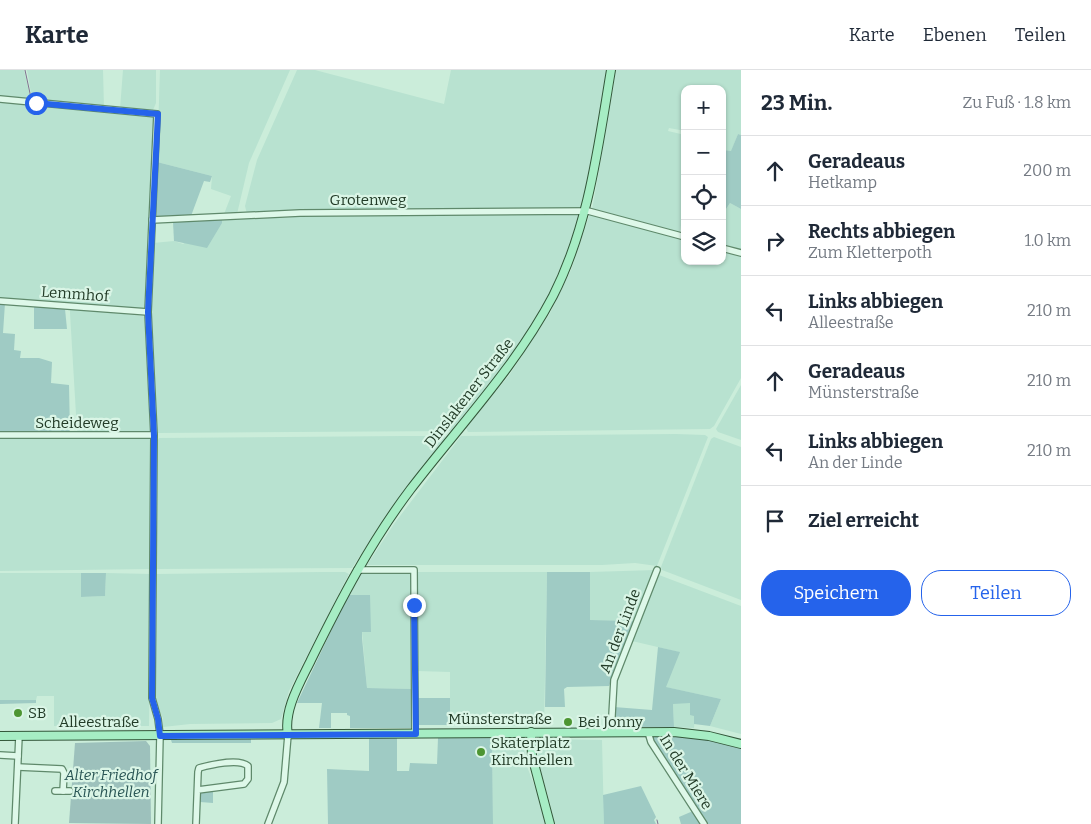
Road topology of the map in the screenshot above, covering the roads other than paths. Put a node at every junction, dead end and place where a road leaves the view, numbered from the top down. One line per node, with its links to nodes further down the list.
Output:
1 (611, 70): 3 (main road, Dinslakener Straße)
2 (0, 100): 4 (street)
3 (585, 211): 4 (street, Grotenweg); 5 (street, Grotenweg); 12 (main road, Dinslakener Straße)
4 (152, 220): 9 (street)
5 (681, 236)
6 (726, 249): 7 (street)
7 (741, 253)
8 (0, 301): 9 (street, Lemmhof)
9 (148, 312): 11 (street)
10 (0, 435): 11 (street, Scheideweg)
11 (154, 436): 21 (street)
12 (357, 570): 17 (street); 18 (main road, Dinslakener Straße)
13 (657, 570): 16 (street, An der Linde)
14 (531, 732): 16 (main road, Münsterstraße); 17 (main road, Münsterstraße); 32 (main road)
15 (648, 732): 16 (main road, Münsterstraße); 22 (main road, Münsterstraße); 33 (street, In der Miere)
16 (611, 733)
17 (416, 734): 18 (main road, Münsterstraße)
18 (288, 735): 21 (main road, Alleestraße); 31 (street)
19 (0, 736): 20 (main road, Alleestraße)
20 (19, 736): 21 (main road, Alleestraße); 24 (street)
21 (160, 736): 29 (street)
22 (741, 744)
23 (0, 755): 24 (street)
24 (18, 756): 25 (street)
25 (18, 767): 27 (street); 28 (street)
26 (198, 790): 26 (street); 30 (street)
27 (55, 791)
28 (15, 824)
29 (158, 824)
30 (196, 824)
31 (268, 824)
32 (550, 824)
33 (704, 824)

